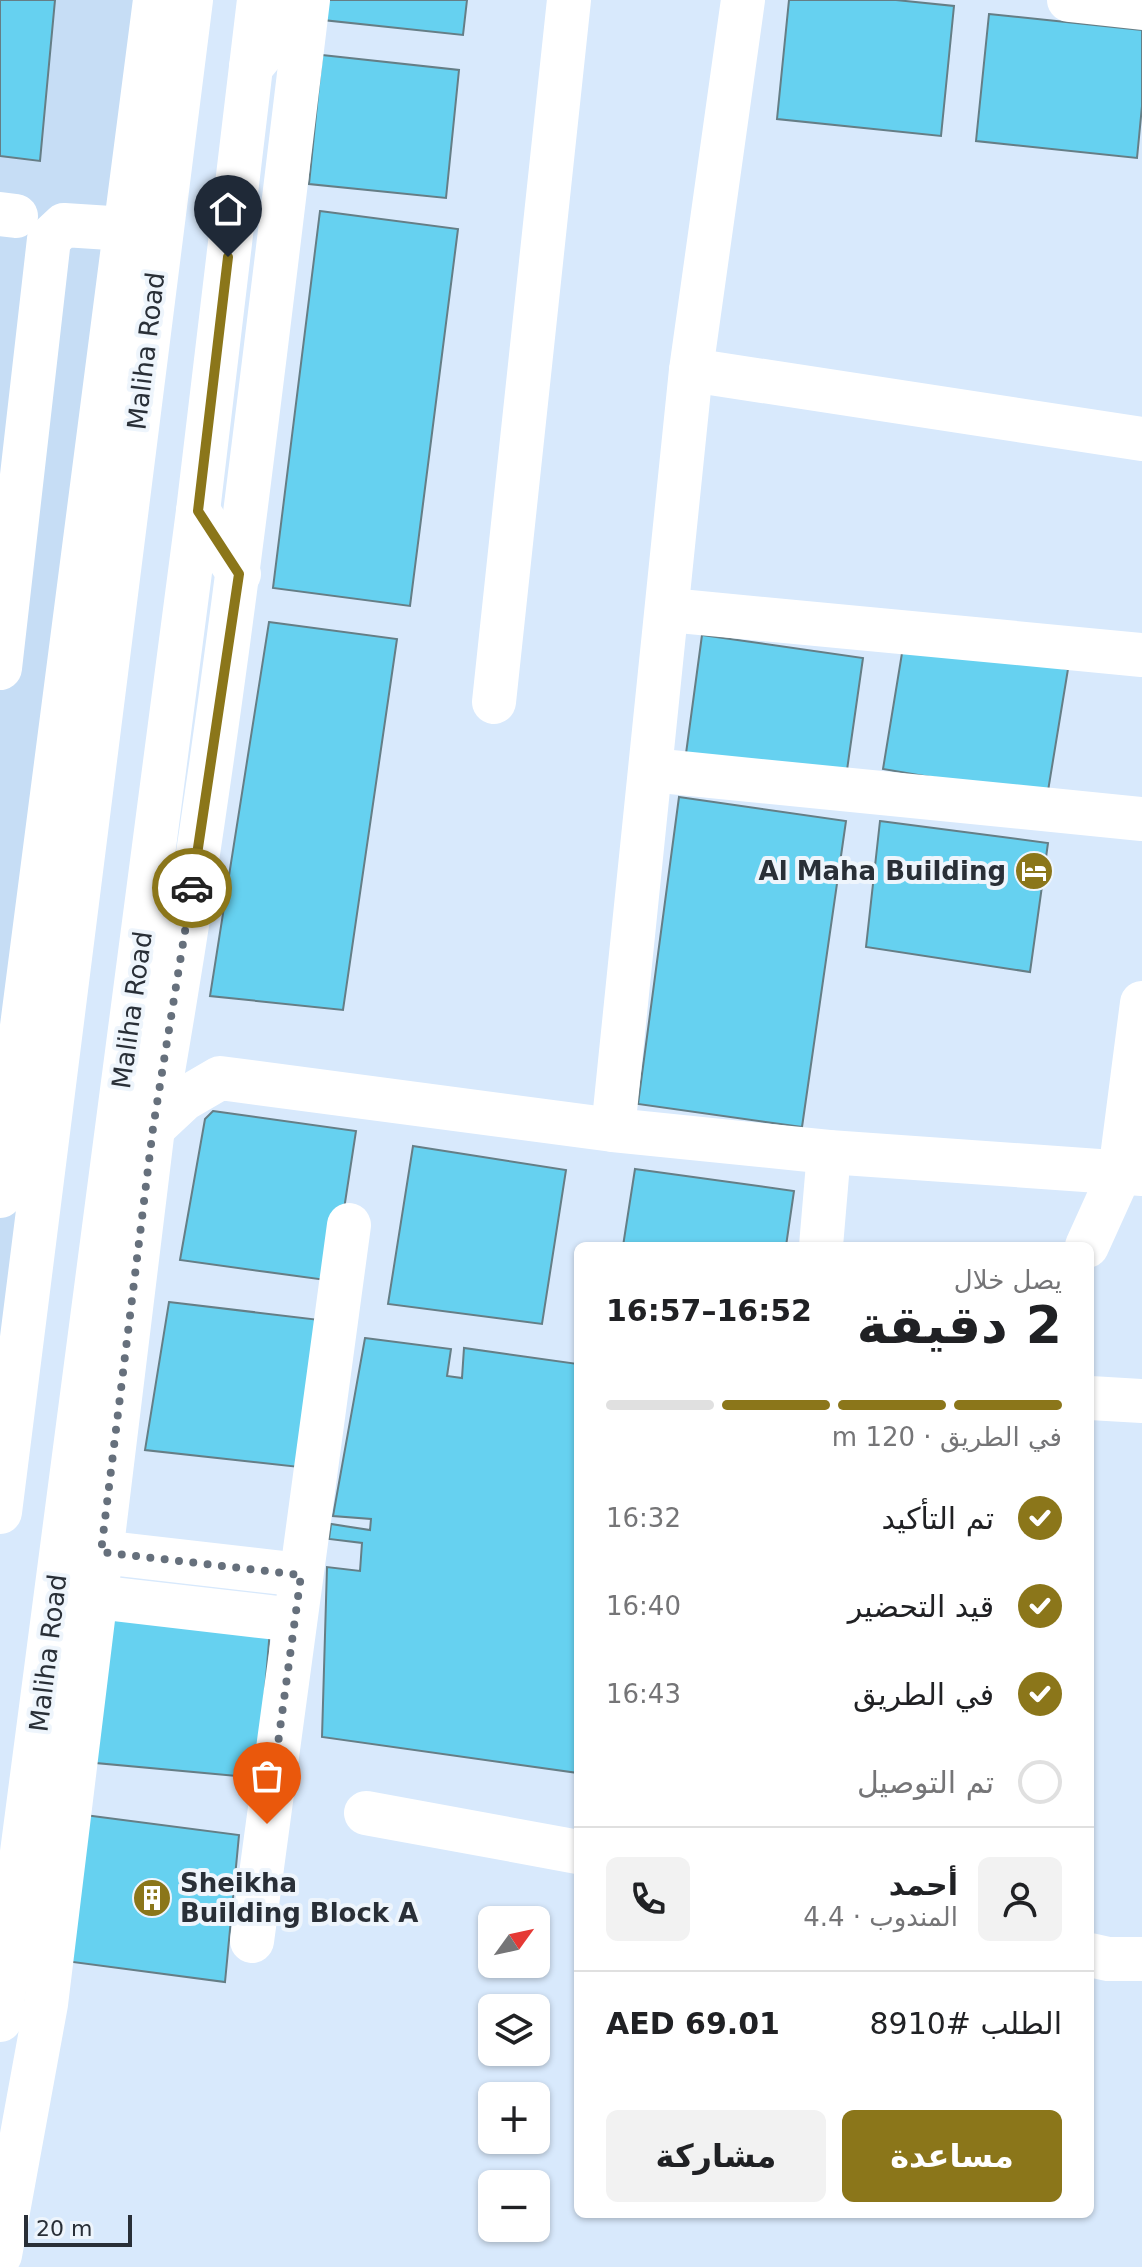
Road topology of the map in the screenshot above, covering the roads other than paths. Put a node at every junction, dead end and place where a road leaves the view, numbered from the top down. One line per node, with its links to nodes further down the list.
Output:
1 (155, 0): 10 (street)
2 (191, 0): 27 (street, Maliha Road)
3 (259, 0): 9 (street, Maliha Road)
4 (307, 0): 9 (street); 14 (street)
5 (569, 0): 18 (street)
6 (743, 0): 11 (street)
7 (1069, 0): 8 (street)
8 (1142, 8)
9 (251, 67): 13 (street, Maliha Road)
10 (126, 229): 17 (street); 27 (street)
11 (691, 370): 12 (street); 15 (street)
12 (1142, 439)
13 (198, 511): 14 (street); 44 (street, Maliha Road)
14 (239, 574): 22 (street)
15 (669, 610): 16 (street); 19 (street)
16 (1142, 655)
17 (0, 668)
18 (494, 702)
19 (651, 770): 20 (street); 25 (street)
20 (1142, 819)
21 (1142, 1003): 28 (street)
22 (174, 1012): 23 (street); 24 (street)
23 (220, 1078): 24 (street); 25 (street)
24 (153, 1128): 35 (street)
25 (613, 1130): 26 (street)
26 (829, 1152): 28 (street); 30 (street)
27 (11, 1165): 34 (street, Maliha Road)
28 (1131, 1173): 31 (street)
29 (349, 1225): 36 (street)
30 (821, 1242)
31 (1089, 1242)
32 (1094, 1398): 33 (street)
33 (1142, 1401)
34 (0, 1512)
35 (101, 1552): 36 (street); 37 (street)
36 (301, 1575): 38 (street)
37 (96, 1597): 38 (street); 45 (street)
38 (295, 1620): 41 (street)
39 (366, 1813): 40 (street)
40 (574, 1851)
41 (252, 1941)
42 (1094, 1956): 43 (street)
43 (1142, 1959)
44 (0, 2020)
45 (0, 2255)

